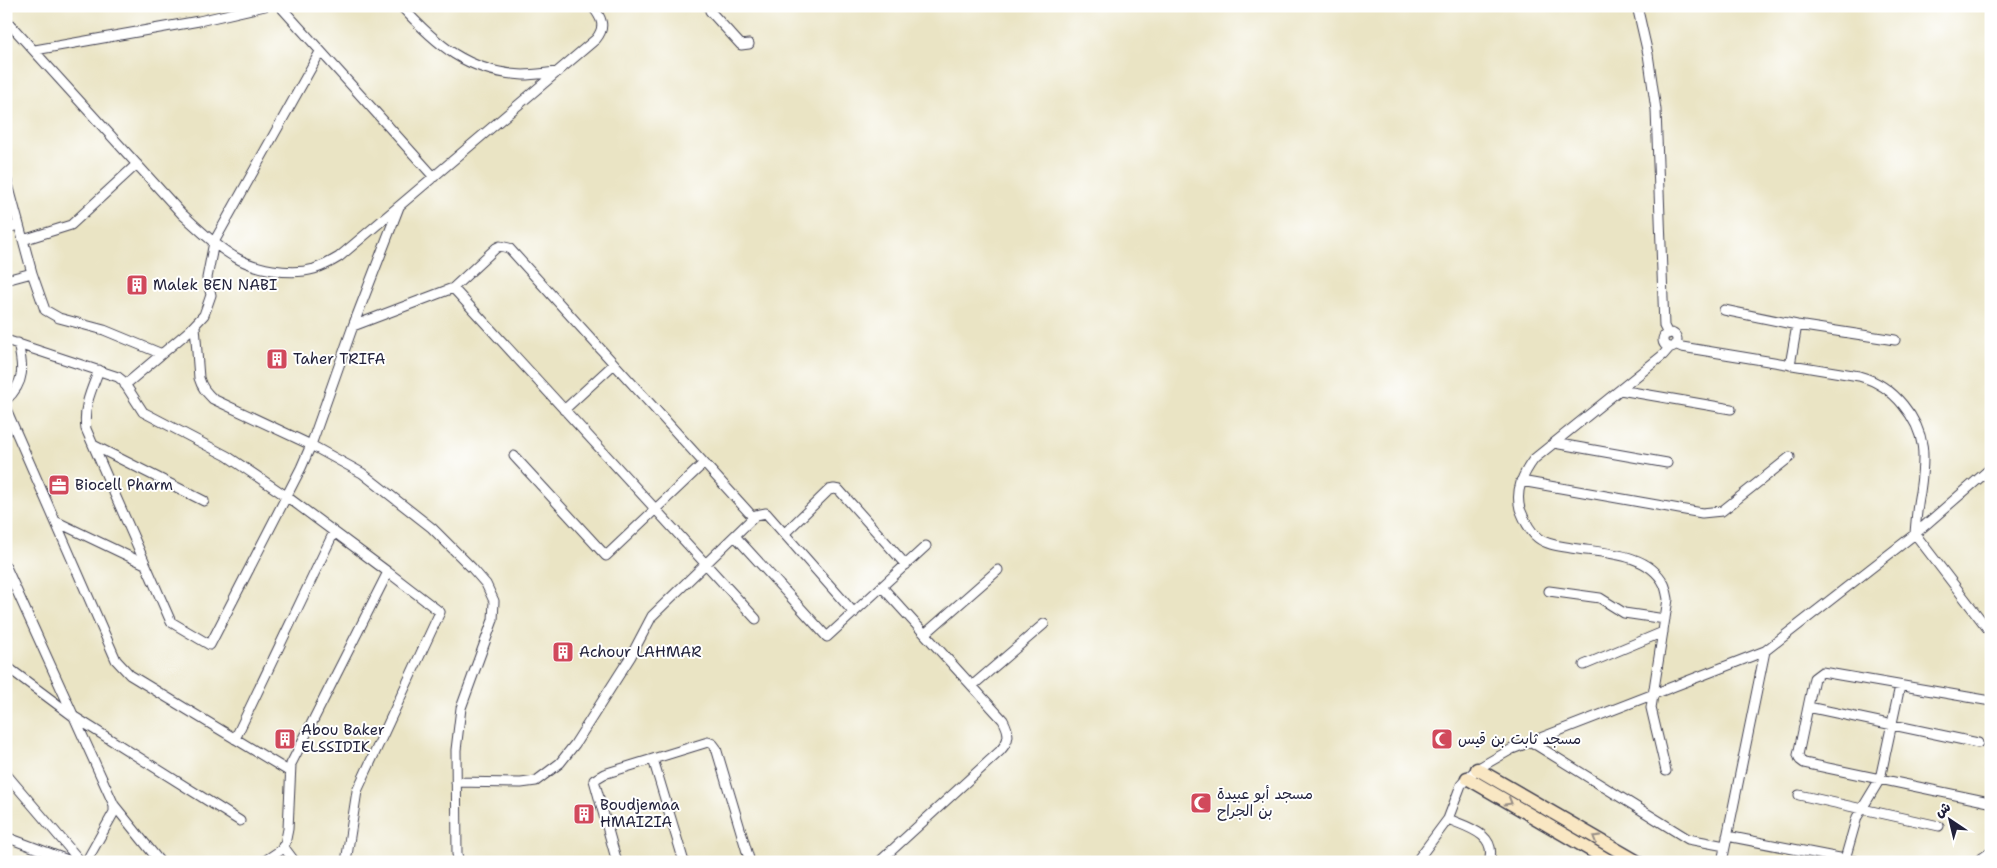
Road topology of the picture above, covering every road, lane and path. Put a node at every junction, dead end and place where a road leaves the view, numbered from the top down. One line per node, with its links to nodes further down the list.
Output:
1 (265, 6): 9 (street)
2 (280, 6): 10 (street)
3 (401, 6): 11 (street)
4 (1637, 6): 30 (street)
5 (596, 7): 11 (street)
6 (711, 8): 8 (street)
7 (6, 20): 9 (street)
8 (749, 44)
9 (35, 50): 12 (street)
10 (320, 52): 14 (street); 19 (street)
11 (558, 72): 14 (street)
12 (137, 164): 18 (street); 19 (street)
13 (6, 177): 16 (street)
14 (434, 177): 15 (street)
15 (400, 206): 19 (street); 26 (street)
16 (19, 225): 17 (street); 18 (street)
17 (6, 228)
18 (23, 240): 20 (street)
19 (214, 242): 25 (street)
20 (32, 273): 21 (street); 31 (street)
21 (6, 280)
22 (453, 288): 26 (street); 32 (street); 40 (street)
23 (1724, 310): 24 (street)
24 (1797, 324): 28 (street); 33 (street)
25 (195, 326): 31 (street); 43 (street)
26 (353, 326): 43 (street)
27 (6, 340): 29 (street)
28 (1895, 340)
29 (18, 343): 34 (street); 37 (street)
30 (1672, 346): 33 (street); 36 (street)
31 (162, 354): 35 (street)
32 (614, 364): 40 (street); 46 (street)
33 (1790, 365): 57 (street)
34 (99, 370): 35 (street); 42 (street)
35 (125, 385): 50 (street)
36 (1620, 390): 39 (street); 41 (street)
37 (6, 400)
38 (6, 409): 54 (street)
39 (1731, 409)
40 (564, 410): 52 (street)
41 (1554, 443): 47 (street); 49 (street)
42 (93, 445): 51 (street); 61 (street)
43 (311, 445): 50 (street); 94 (street)
44 (514, 456): 52 (street)
45 (1790, 456): 49 (street)
46 (704, 463): 52 (street); 53 (street)
47 (1667, 463)
48 (1991, 468): 57 (street)
49 (1521, 480): 70 (street)
50 (286, 496): 55 (street); 61 (street)
51 (204, 501)
52 (656, 510): 60 (street)
53 (753, 517): 56 (street); 58 (street)
54 (55, 521): 61 (street); 85 (street)
55 (334, 532): 65 (street); 85 (street)
56 (785, 534): 62 (street); 68 (street)
57 (1915, 534): 73 (street); 75 (street)
58 (735, 536): 60 (street); 68 (street)
59 (926, 546): 62 (street)
60 (705, 563): 69 (street); 94 (street)
61 (145, 564)
62 (906, 564): 66 (street)
63 (6, 567): 83 (street)
64 (998, 570): 74 (street)
65 (388, 572): 90 (street); 114 (street)
66 (882, 587): 68 (street); 74 (street)
67 (1549, 592): 70 (street)
68 (854, 613)
69 (756, 618)
70 (1665, 619): 72 (street)
71 (1044, 624): 78 (street)
72 (1663, 632): 76 (street); 80 (street)
73 (1991, 633)
74 (925, 634): 78 (street)
75 (1765, 651): 80 (street); 102 (street)
76 (1584, 665)
77 (6, 666): 83 (street)
78 (972, 686): 119 (street)
79 (1900, 686): 81 (street); 82 (street); 84 (street)
80 (1652, 695): 86 (street); 89 (street)
81 (1991, 701)
82 (1808, 707): 84 (street); 93 (street)
83 (73, 716): 97 (street); 100 (street)
84 (1892, 726): 87 (street); 93 (street)
85 (235, 739): 90 (street)
86 (1533, 742): 92 (street); 105 (street)
87 (1978, 743)
88 (653, 759): 116 (street); 117 (street); 118 (street)
89 (1666, 771)
90 (290, 772): 104 (street)
91 (6, 774): 109 (street)
92 (1472, 774): 99 (street); 122 (main road, one-way to 122); 123 (main road, one-way to 92)
93 (1880, 779): 96 (street); 98 (street)
94 (456, 782): 115 (street)
95 (1799, 795): 98 (street)
96 (1989, 802)
97 (114, 805): 110 (street); 111 (street)
98 (1860, 810): 101 (street); 107 (street)
99 (1448, 818): 120 (street); 121 (street)
100 (240, 821)
101 (1938, 826)
102 (1727, 836): 105 (street); 107 (street)
103 (6, 837): 108 (street)
104 (283, 846): 112 (street); 113 (street)
105 (1725, 846): 124 (street)
106 (1991, 852): 126 (street)
107 (1845, 859): 125 (street)
108 (73, 862)
109 (81, 862)
110 (86, 862)
111 (160, 862)
112 (263, 862)
113 (295, 862)
114 (346, 862)
115 (459, 862)
116 (616, 862)
117 (684, 862)
118 (750, 862)
119 (879, 862)
120 (1416, 862)
121 (1489, 862)
122 (1611, 862)
123 (1638, 862)
124 (1722, 862)
125 (1860, 862)
126 (1976, 862)

